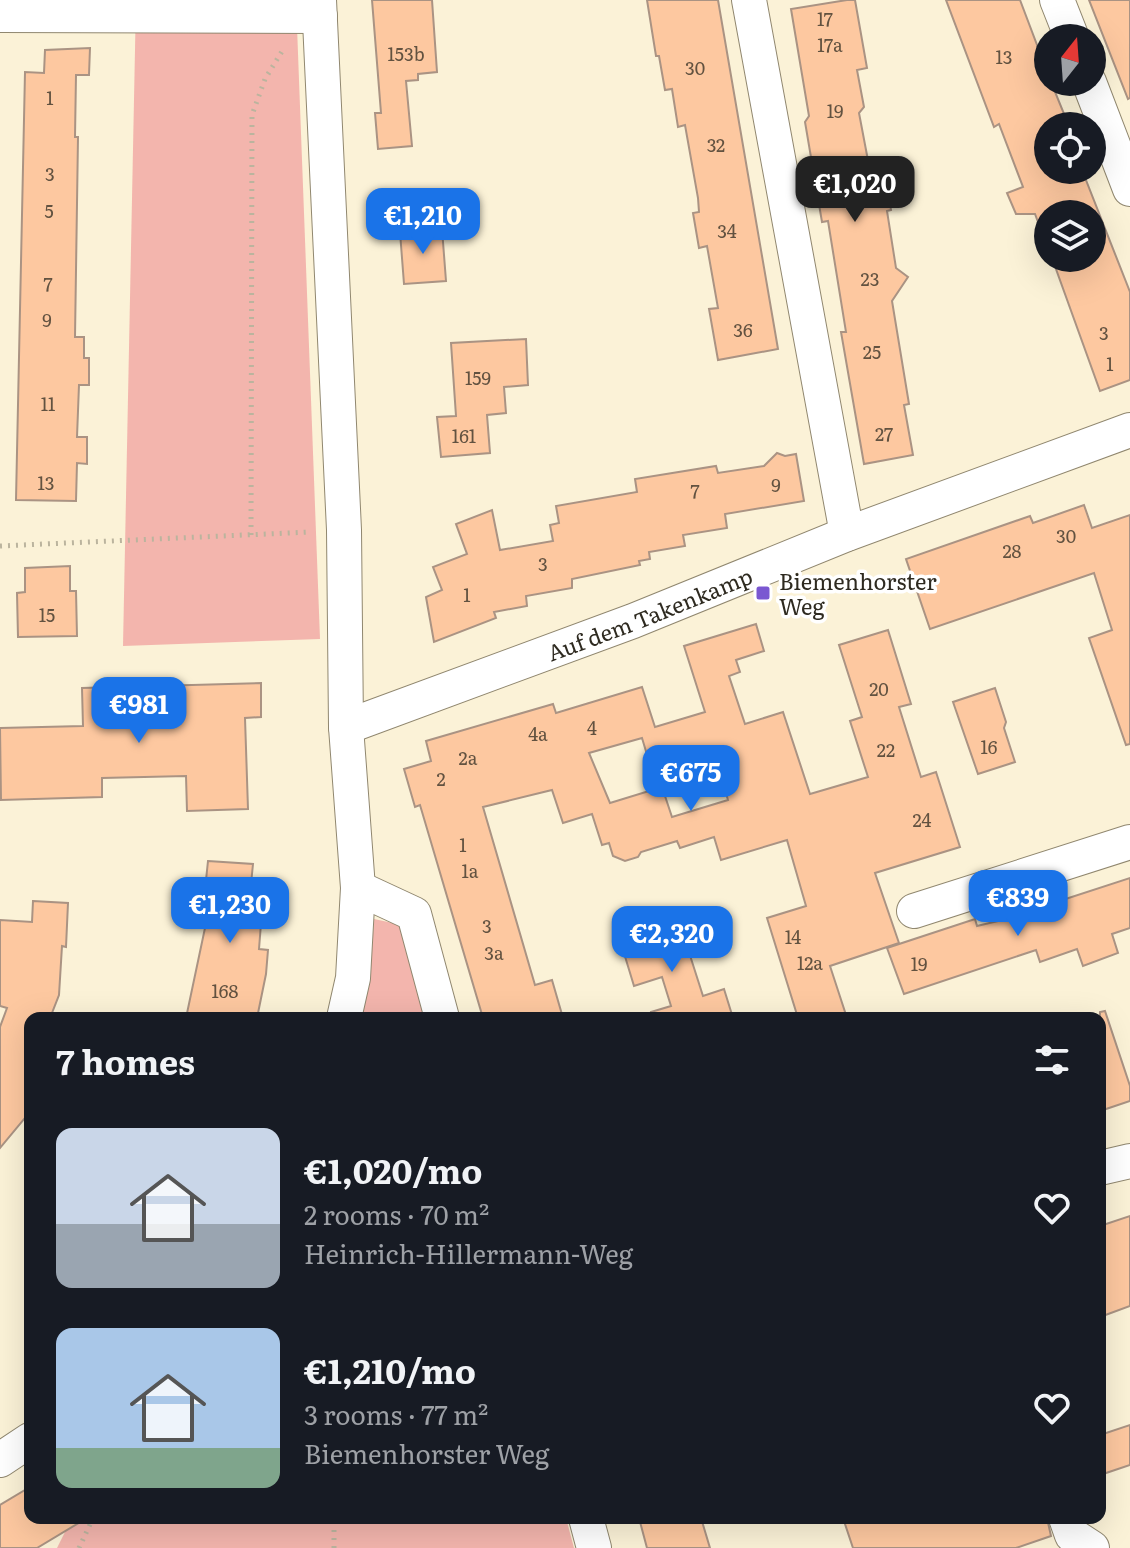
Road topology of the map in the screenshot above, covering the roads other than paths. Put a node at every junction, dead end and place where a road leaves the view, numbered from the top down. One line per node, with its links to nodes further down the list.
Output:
1 (749, 0): 9 (street)
2 (1057, 0): 5 (street)
3 (320, 8): 4 (street); 10 (street)
4 (0, 15)
5 (1066, 24)
6 (1094, 96): 7 (street)
7 (1130, 189)
8 (1130, 430): 9 (street, Auf dem Takenkamp)
9 (847, 534): 10 (street, Auf dem Takenkamp)
10 (346, 727): 12 (street)
11 (1130, 842): 13 (street)
12 (358, 888): 14 (street); 15 (street)
13 (914, 911)
14 (345, 1012)
15 (440, 1012)
16 (1130, 1161): 17 (street)
17 (1106, 1167)
18 (24, 1444): 19 (street)
19 (0, 1460)
20 (588, 1524): 22 (street)
21 (1068, 1524): 23 (street)
22 (594, 1548)
23 (1092, 1548)

